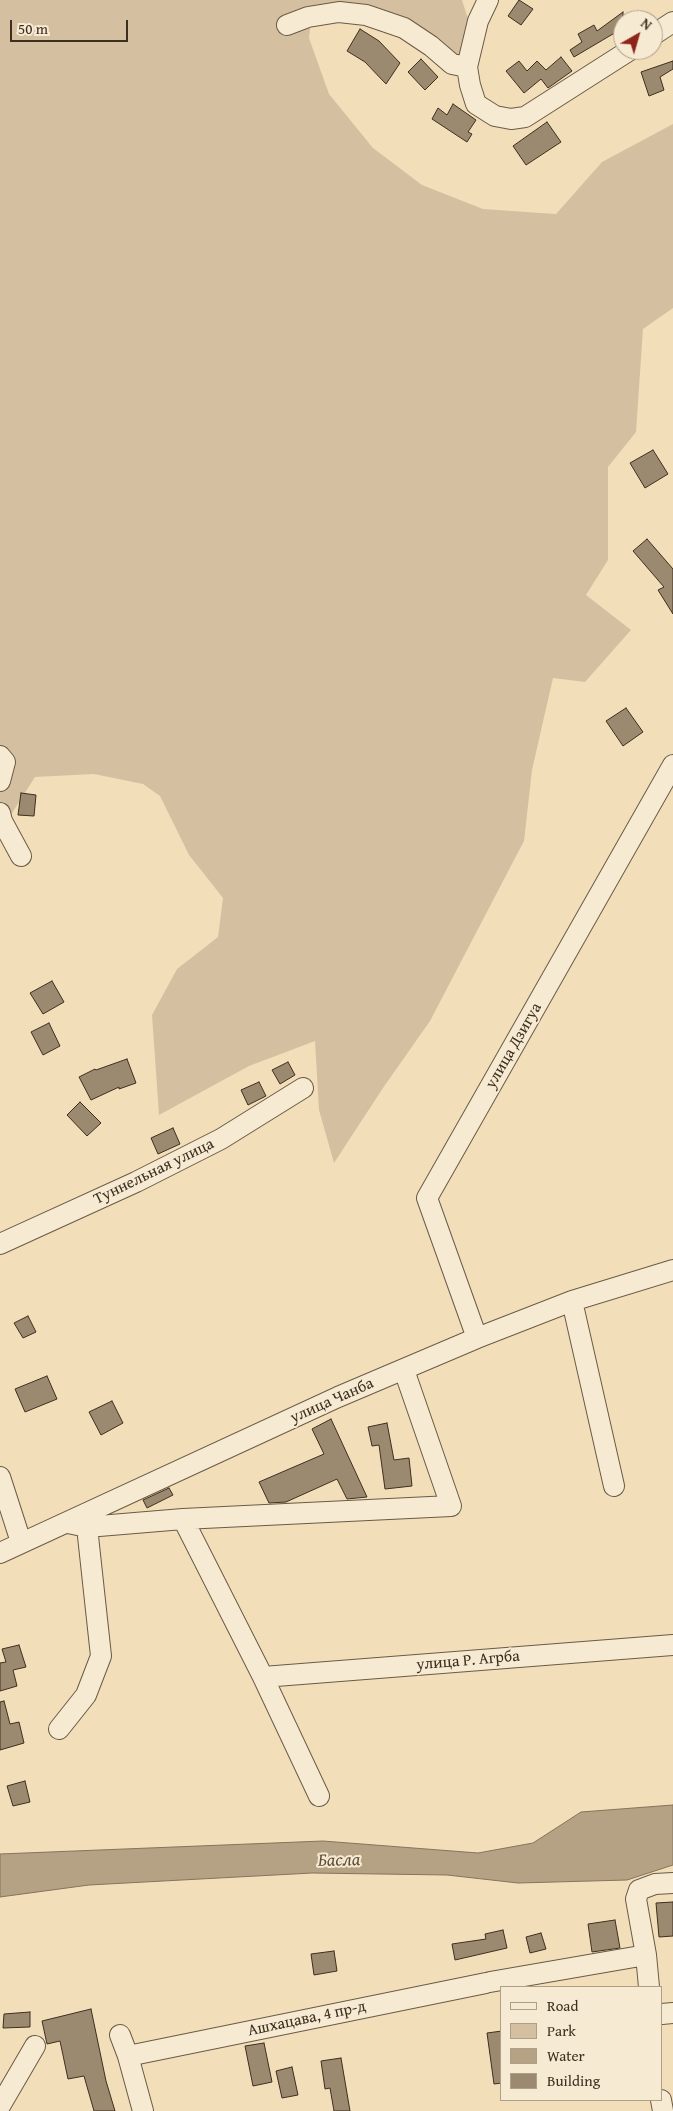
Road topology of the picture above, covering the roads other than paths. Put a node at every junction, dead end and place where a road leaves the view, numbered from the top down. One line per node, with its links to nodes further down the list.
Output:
1 (488, 0): 4 (street)
2 (287, 26): 4 (street)
3 (614, 60): 4 (street)
4 (467, 67)
5 (0, 756): 7 (street)
6 (673, 765): 14 (street, улица Дзигуа)
7 (0, 781)
8 (0, 812): 9 (street)
9 (21, 856)
10 (303, 1088): 11 (street, Туннельная улица)
11 (0, 1244)
12 (673, 1270): 13 (street, улица Чанба)
13 (572, 1302): 14 (street, улица Чанба); 17 (street)
14 (477, 1338): 15 (street, улица Чанба)
15 (404, 1370): 18 (street); 19 (street, улица Чанба)
16 (0, 1477): 20 (street)
17 (614, 1486)
18 (183, 1519): 19 (street); 23 (street)
19 (82, 1520): 20 (street, улица Чанба); 24 (street)
20 (22, 1542): 21 (street, улица Чанба)
21 (0, 1553)
22 (673, 1644): 23 (street, улица Р. Агрба)
23 (263, 1677): 25 (street)
24 (59, 1729)
25 (319, 1796)
26 (673, 1883): 27 (street)
27 (646, 1955): 28 (street); 31 (street, Ашхацава, 4 пр-д)
28 (649, 1986)
29 (120, 2035): 31 (street)
30 (35, 2046): 32 (street)
31 (128, 2056): 33 (street)
32 (0, 2106)
33 (143, 2111)

